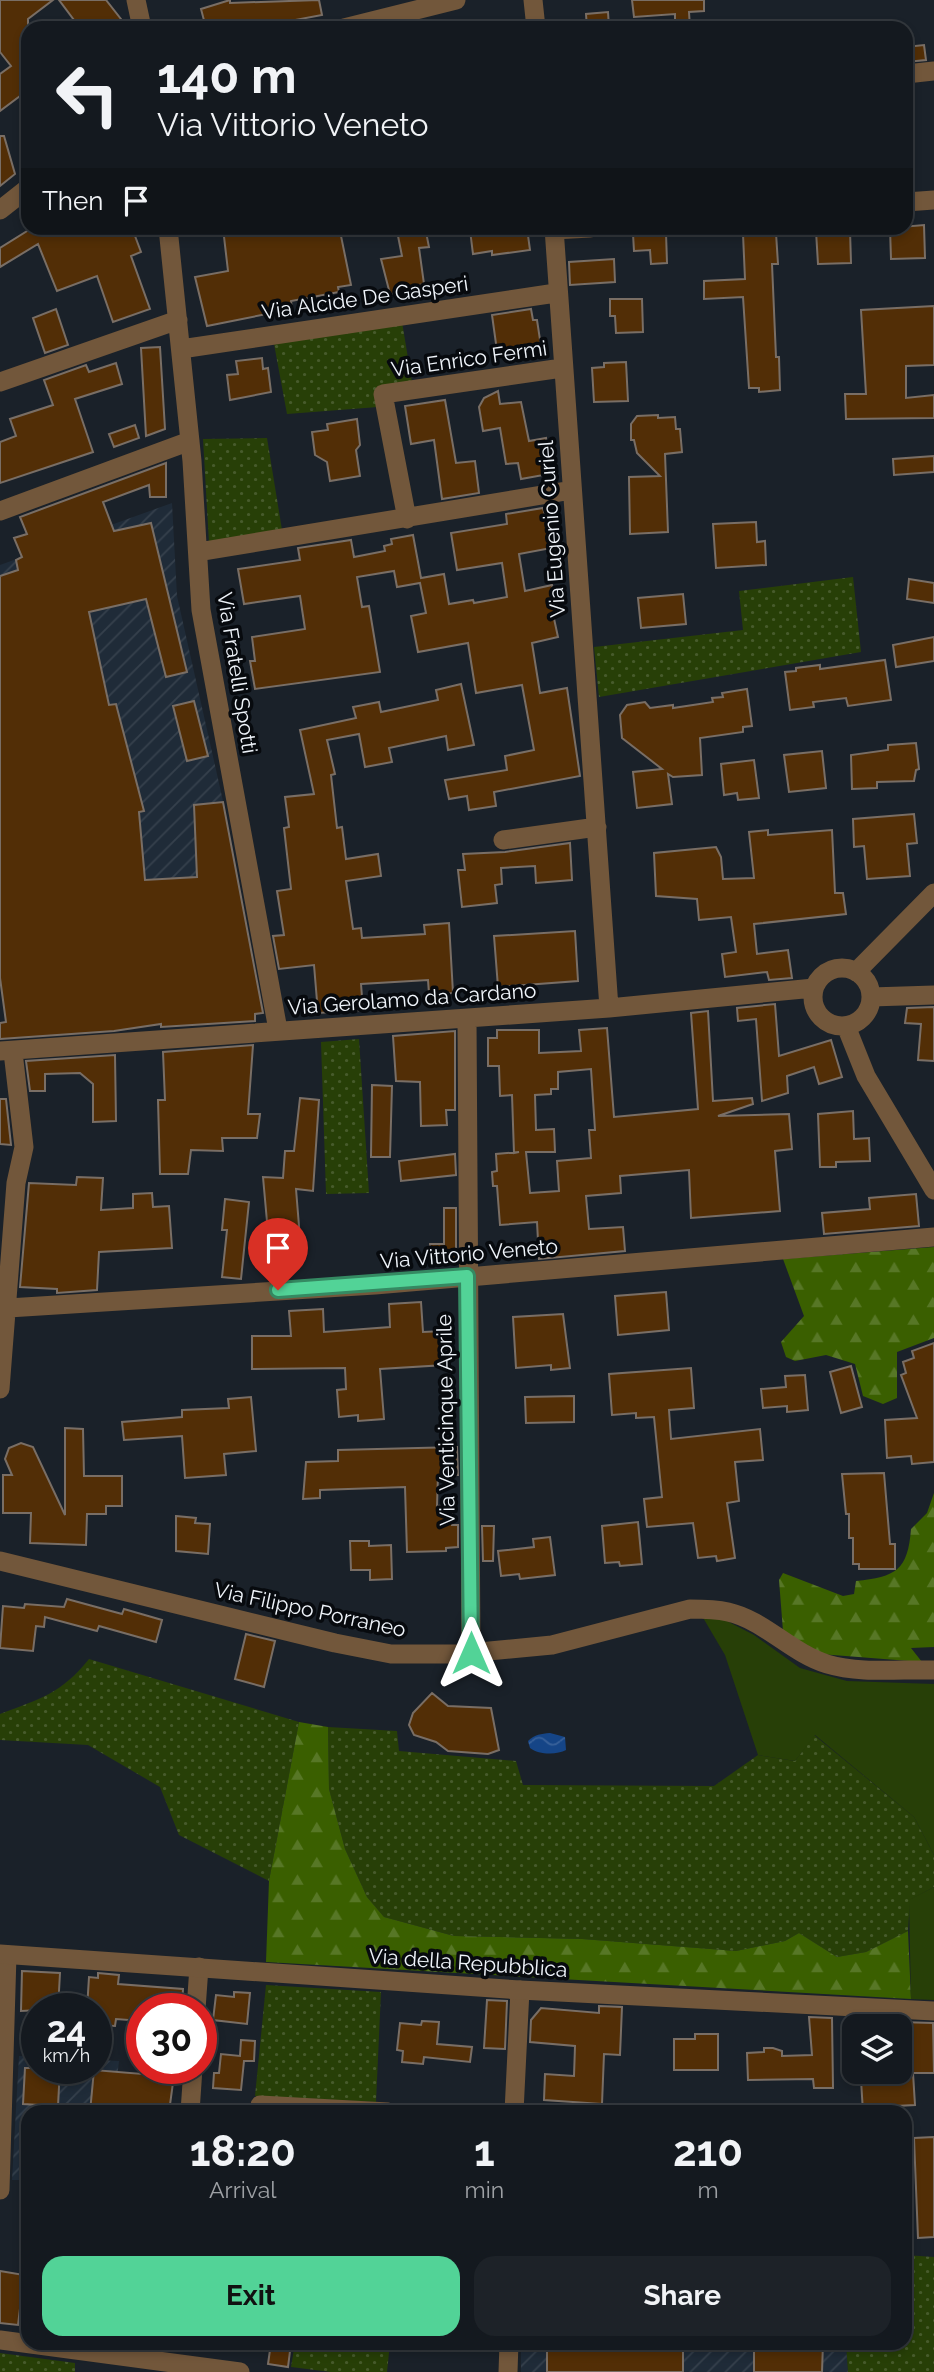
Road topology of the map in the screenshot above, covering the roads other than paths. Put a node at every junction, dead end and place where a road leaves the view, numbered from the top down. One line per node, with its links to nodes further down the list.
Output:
1 (136, 0): 4 (street)
2 (456, 0): 5 (street)
3 (533, 0): 6 (street)
4 (140, 21)
5 (372, 21)
6 (535, 21)
7 (934, 71): 8 (street)
8 (913, 73)
9 (21, 194): 12 (street)
10 (934, 200): 11 (street)
11 (913, 202)
12 (0, 210)
13 (169, 235): 16 (street, Via Fratelli Spotti)
14 (554, 235): 15 (street, Via Eugenio Curiel)
15 (556, 293): 17 (street, Via Alcide De Gasperi); 18 (street, Via Eugenio Curiel)
16 (178, 320): 17 (street, Via Fratelli Spotti); 19 (street)
17 (181, 349): 20 (street, Via Fratelli Spotti)
18 (562, 368): 21 (street, Via Eugenio Curiel); 23 (street, Via Enrico Fermi)
19 (0, 382)
20 (190, 441): 22 (street); 24 (street, Via Fratelli Spotti)
21 (572, 490): 23 (street); 25 (street, Via Eugenio Curiel)
22 (0, 511)
23 (407, 519): 24 (street)
24 (198, 552): 35 (street, Via Fratelli Spotti)
25 (597, 827): 26 (street); 32 (street, Via Eugenio Curiel)
26 (503, 840)
27 (933, 889): 28 (street)
28 (856, 972): 29 (street); 31 (street)
29 (814, 988): 32 (street, Via Gerolamo da Cardano); 34 (street)
30 (934, 995): 31 (street)
31 (871, 997): 34 (street)
32 (609, 1008): 33 (street, Via Gerolamo da Cardano)
33 (467, 1018): 35 (street, Via Gerolamo da Cardano); 39 (street, Via Venticinque Aprile)
34 (846, 1026): 37 (street)
35 (278, 1030): 36 (street, Via Gerolamo da Cardano)
36 (7, 1051): 40 (street)
37 (934, 1190)
38 (934, 1237): 39 (street, Via Vittorio Veneto)
39 (467, 1276): 40 (street, Via Vittorio Veneto); 43 (street, Via Venticinque Aprile)
40 (8, 1308): 41 (street)
41 (0, 1389)
42 (0, 1561): 43 (street, Via Filippo Porraneo)
43 (471, 1653): 44 (street, Via Filippo Porraneo)
44 (934, 1670)
45 (3, 1954): 46 (street, Via della Repubblica); 53 (street)
46 (199, 1967): 47 (street, Via della Repubblica); 48 (street)
47 (520, 1990): 49 (street, Via della Repubblica); 52 (street)
48 (197, 1993)
49 (934, 2011)
50 (192, 2084): 51 (street)
51 (190, 2105)
52 (514, 2105)
53 (0, 2190)
54 (0, 2340): 55 (street)
55 (21, 2343)
56 (74, 2350): 58 (street)
57 (509, 2350): 59 (street)
58 (237, 2372)
59 (508, 2372)

